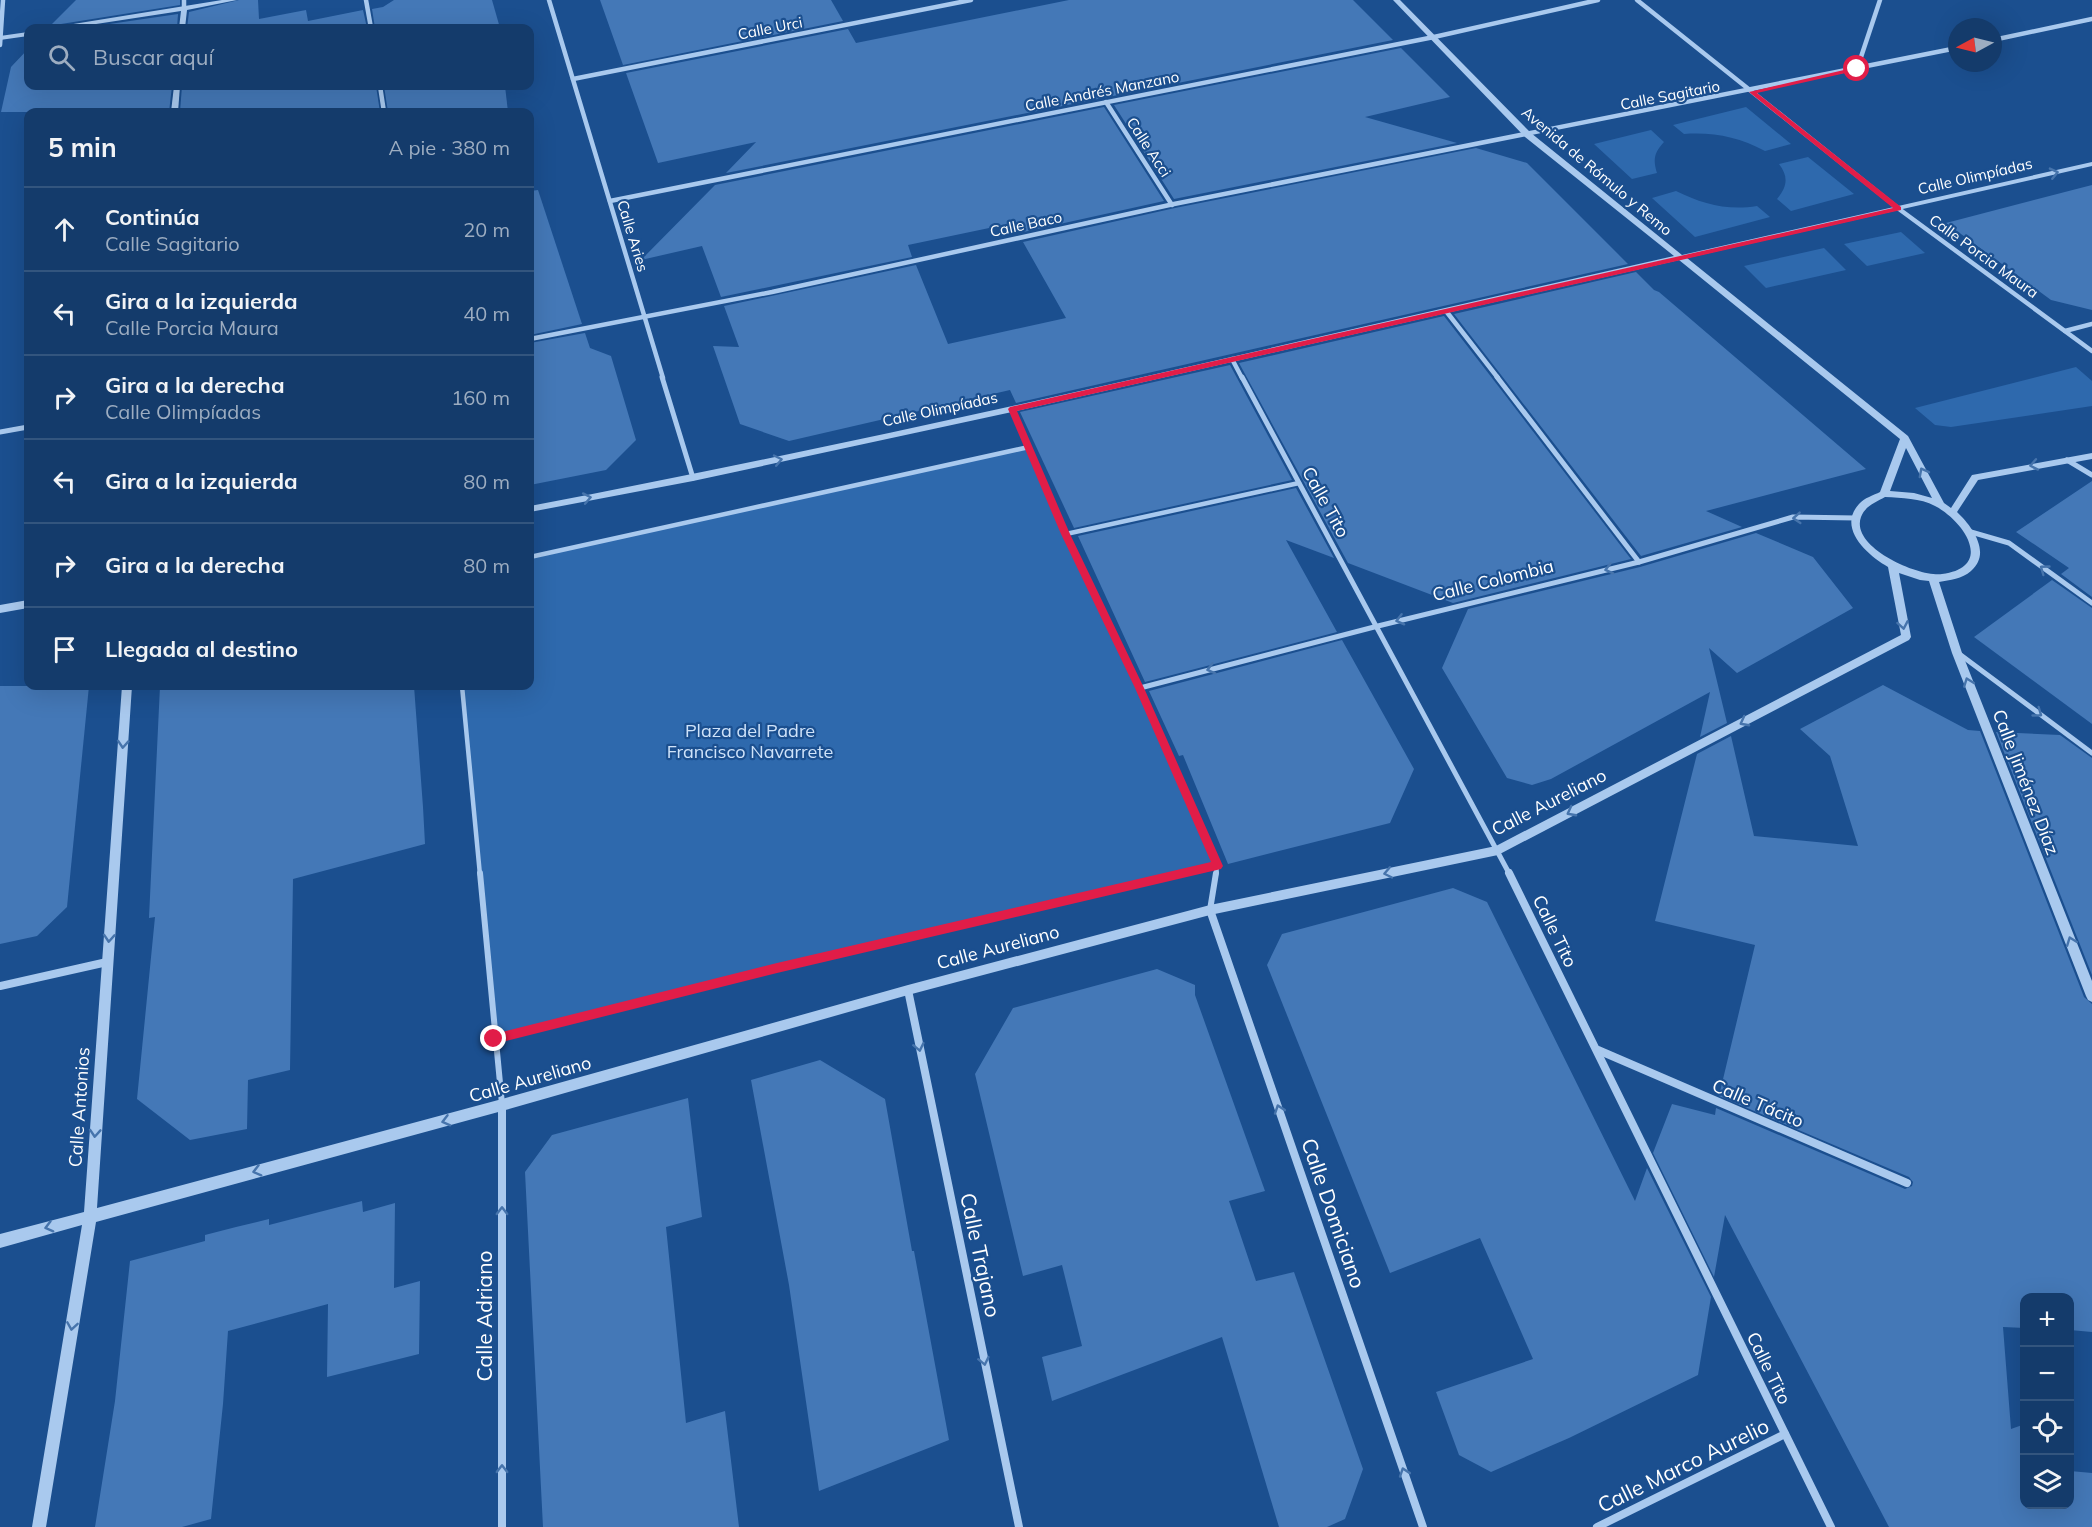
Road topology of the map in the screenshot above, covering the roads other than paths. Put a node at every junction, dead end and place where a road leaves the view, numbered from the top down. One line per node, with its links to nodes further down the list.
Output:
1 (3, 0): 19 (street)
2 (183, 0): 11 (street)
3 (234, 0): 11 (street)
4 (366, 0): 15 (street)
5 (549, 0): 22 (street, Calle Aries)
6 (971, 0): 22 (street, Calle Urci)
7 (1396, 0): 17 (street, Avenida de Rómulo y Remo)
8 (1598, 0): 17 (street, Calle Andrés Manzano)
9 (1637, 0): 25 (street, Calle Porcia Maura)
10 (1880, 0): 21 (street)
11 (184, 9): 13 (street); 14 (street)
12 (2092, 19): 18 (street)
13 (87, 24)
14 (182, 24)
15 (370, 24)
16 (24, 35): 19 (street)
17 (1434, 37): 26 (street, Calle Andrés Manzano); 29 (street, Avenida de Rómulo y Remo)
18 (2002, 38)
19 (1, 40)
20 (1948, 50): 21 (street, Calle Sagitario)
21 (1857, 69): 25 (street, Calle Sagitario)
22 (573, 79): 31 (street, Calle Aries)
23 (177, 90): 27 (street)
24 (381, 90): 28 (street)
25 (1752, 92): 29 (street, Calle Sagitario); 33 (street, Calle Porcia Maura)
26 (1106, 102): 31 (street, Calle Andrés Manzano); 32 (street, Calle Acci)
27 (175, 108)
28 (383, 108)
29 (1528, 135): 32 (street, Calle Baco); 34 (street, Avenida de Rómulo y Remo)
30 (2092, 164): 33 (street, Calle Olimpíadas, one-way to 30)
31 (610, 201): 36 (street, Calle Aries)
32 (1172, 204): 36 (street, Calle Baco)
33 (1899, 209): 34 (street, Calle Olimpíadas); 38 (street, Calle Porcia Maura)
34 (1681, 259): 35 (street, Calle Olimpíadas); 45 (street, Avenida de Rómulo y Remo)
35 (1446, 311): 41 (street, Calle Olimpíadas); 60 (street)
36 (646, 320): 39 (street, Calle Baco); 50 (street, Calle Aries)
37 (2092, 324): 38 (street)
38 (2065, 331): 40 (street, Calle Porcia Maura)
39 (534, 338)
40 (2092, 351)
41 (1232, 359): 42 (street, Calle Olimpíadas); 51 (street, Calle Tito)
42 (1012, 409): 46 (street); 50 (street, Calle Olimpíadas, one-way to 42)
43 (24, 428): 44 (street)
44 (0, 432)
45 (1905, 438): 52 (street); 53 (street, Avenida de Rómulo y Remo, one-way to 45)
46 (1029, 447): 58 (street); 59 (street)
47 (2092, 456): 48 (street)
48 (2067, 459): 49 (street); 55 (street, one-way to 55)
49 (2092, 476)
50 (693, 478): 54 (street, Calle Olimpíadas, one-way to 50)
51 (1299, 483): 58 (street); 66 (street, Calle Tito)
52 (1884, 494): 53 (street); 56 (street)
53 (1941, 506): 55 (street)
54 (534, 508)
55 (1952, 513): 57 (street)
56 (1856, 518): 60 (street, Calle Colombia, one-way to 60); 61 (street)
57 (1971, 532): 62 (street); 63 (street, one-way to 57)
58 (1066, 534): 68 (street)
59 (534, 556)
60 (1639, 562): 66 (street, Calle Colombia, one-way to 66)
61 (1893, 567): 62 (street); 72 (street, Calle Aureliano, one-way to 72)
62 (1933, 578): 67 (street, Calle Jiménez Díaz)
63 (2092, 603)
64 (24, 605): 65 (street)
65 (0, 609)
66 (1378, 626): 68 (street, Calle Colombia, one-way to 68); 72 (street, Calle Tito)
67 (1957, 653): 71 (street, one-way to 71); 78 (street, Calle Jiménez Díaz, one-way to 67)
68 (1140, 688): 73 (street)
69 (127, 690): 75 (street, Calle Antonios, one-way to 75)
70 (462, 690): 79 (street)
71 (2092, 753)
72 (1498, 850): 74 (street, Calle Aureliano, one-way to 74); 80 (street, Calle Tito)
73 (1217, 866): 74 (street); 79 (street)
74 (1210, 910): 77 (street, Calle Aureliano); 89 (street, Calle Domiciano, one-way to 74)
75 (108, 962): 76 (street); 83 (street, Calle Antonios, one-way to 83)
76 (0, 986)
77 (908, 990): 81 (street, Calle Aureliano); 88 (street, Calle Trajano, one-way to 88)
78 (2092, 996)
79 (494, 1039): 81 (street)
80 (1598, 1050): 82 (street, Calle Tácito); 85 (street, Calle Tito)
81 (502, 1106): 83 (street, Calle Aureliano, one-way to 83); 87 (street, Calle Adriano, one-way to 81)
82 (1907, 1183)
83 (90, 1216): 84 (street, Calle Aureliano, one-way to 84); 86 (street, Calle Antonios, one-way to 86)
84 (0, 1241)
85 (1785, 1434): 90 (street, Calle Marco Aurelio); 91 (street, Calle Tito)
86 (39, 1527)
87 (502, 1527)
88 (1019, 1527)
89 (1424, 1527)
90 (1597, 1527)
91 (1831, 1527)

